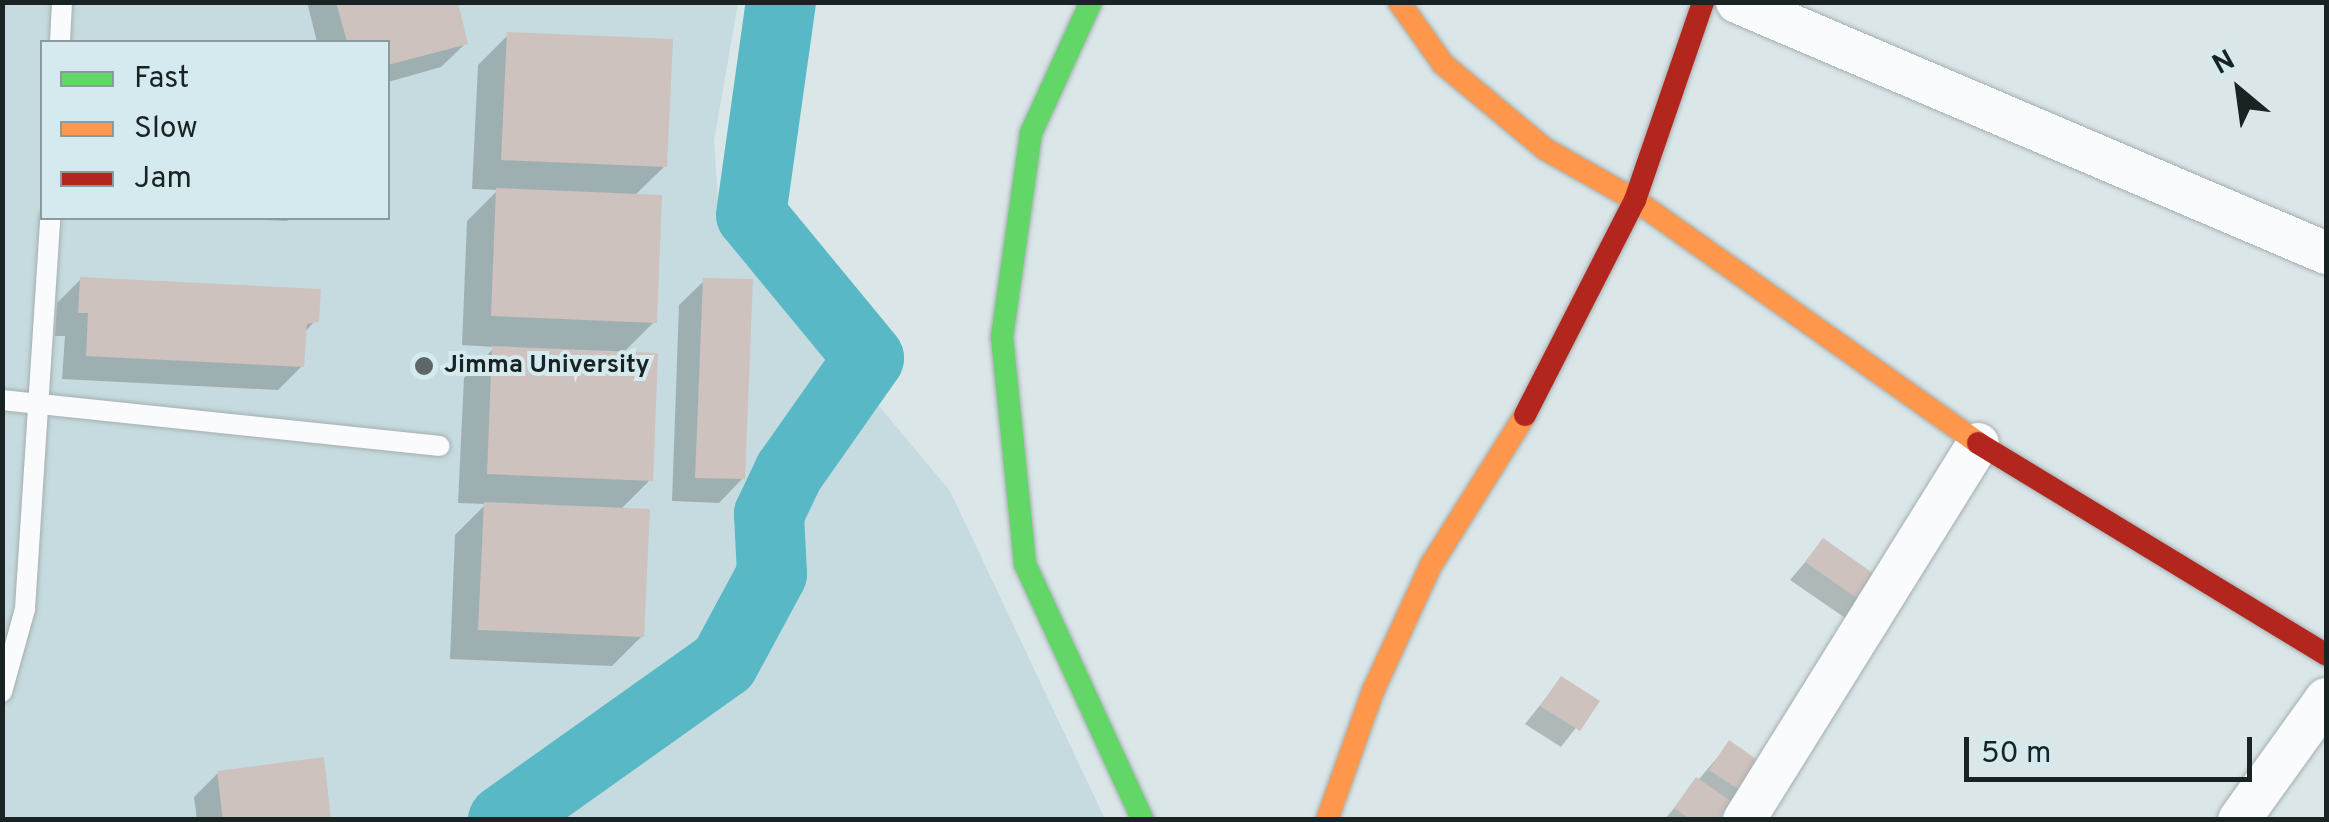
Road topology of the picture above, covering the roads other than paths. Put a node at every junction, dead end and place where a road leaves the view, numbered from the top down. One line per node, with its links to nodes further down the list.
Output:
1 (62, 2): 6 (lane)
2 (1092, 2): 17 (street)
3 (1399, 2): 7 (street)
4 (1703, 2): 7 (street)
5 (1737, 2): 9 (street)
6 (60, 40)
7 (1635, 200): 12 (street); 18 (street)
8 (50, 220): 11 (lane)
9 (2326, 253)
10 (2, 400): 11 (lane)
11 (39, 404): 13 (lane); 15 (lane)
12 (1978, 444): 14 (street); 19 (street)
13 (440, 446)
14 (2326, 655)
15 (2, 692)
16 (2326, 699): 20 (street)
17 (1143, 820)
18 (1327, 820)
19 (1744, 820)
20 (2239, 820)

